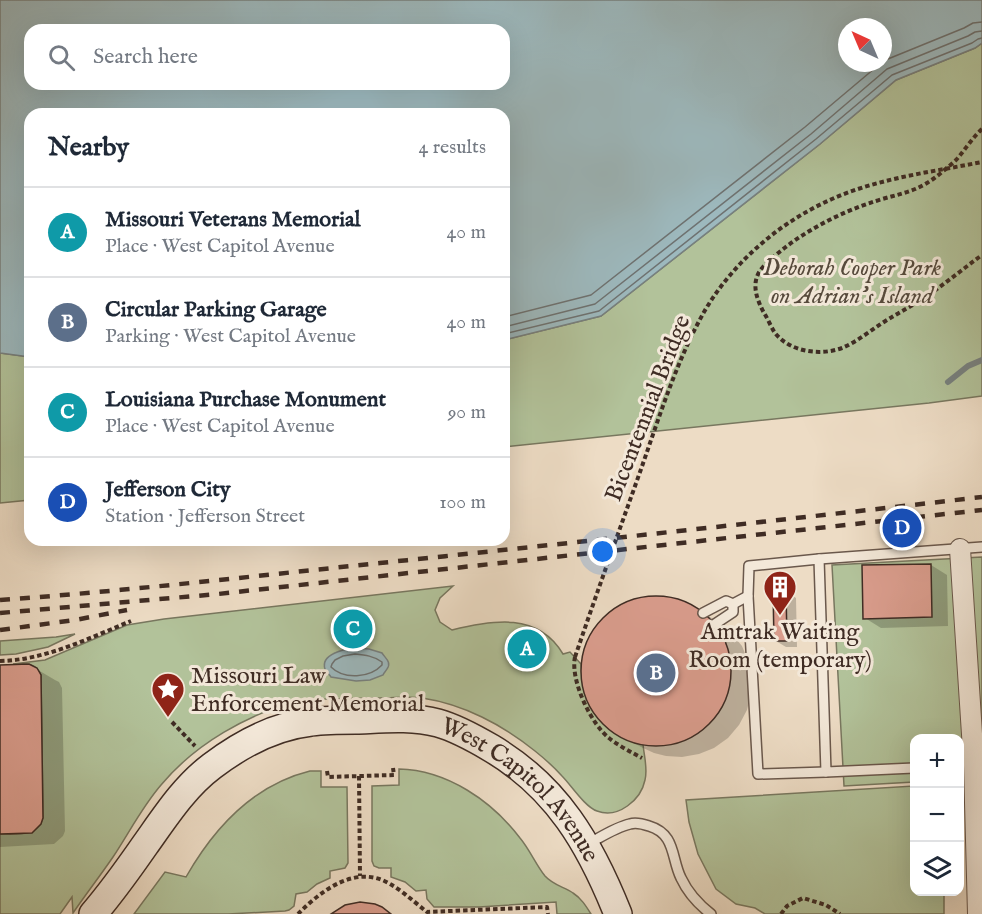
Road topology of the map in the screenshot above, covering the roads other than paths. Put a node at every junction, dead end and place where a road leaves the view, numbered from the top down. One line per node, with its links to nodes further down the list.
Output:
1 (982, 547): 2 (lane)
2 (960, 549): 3 (lane); 14 (street)
3 (819, 559): 4 (lane); 9 (lane)
4 (748, 596): 5 (lane); 9 (lane)
5 (733, 603): 6 (lane); 7 (lane)
6 (704, 613)
7 (715, 624)
8 (910, 768): 9 (lane)
9 (826, 772)
10 (586, 845): 11 (street, West Capitol Avenue); 12 (street, West Capitol Avenue); 13 (lane)
11 (97, 911)
12 (618, 914)
13 (711, 914)
14 (978, 914)

